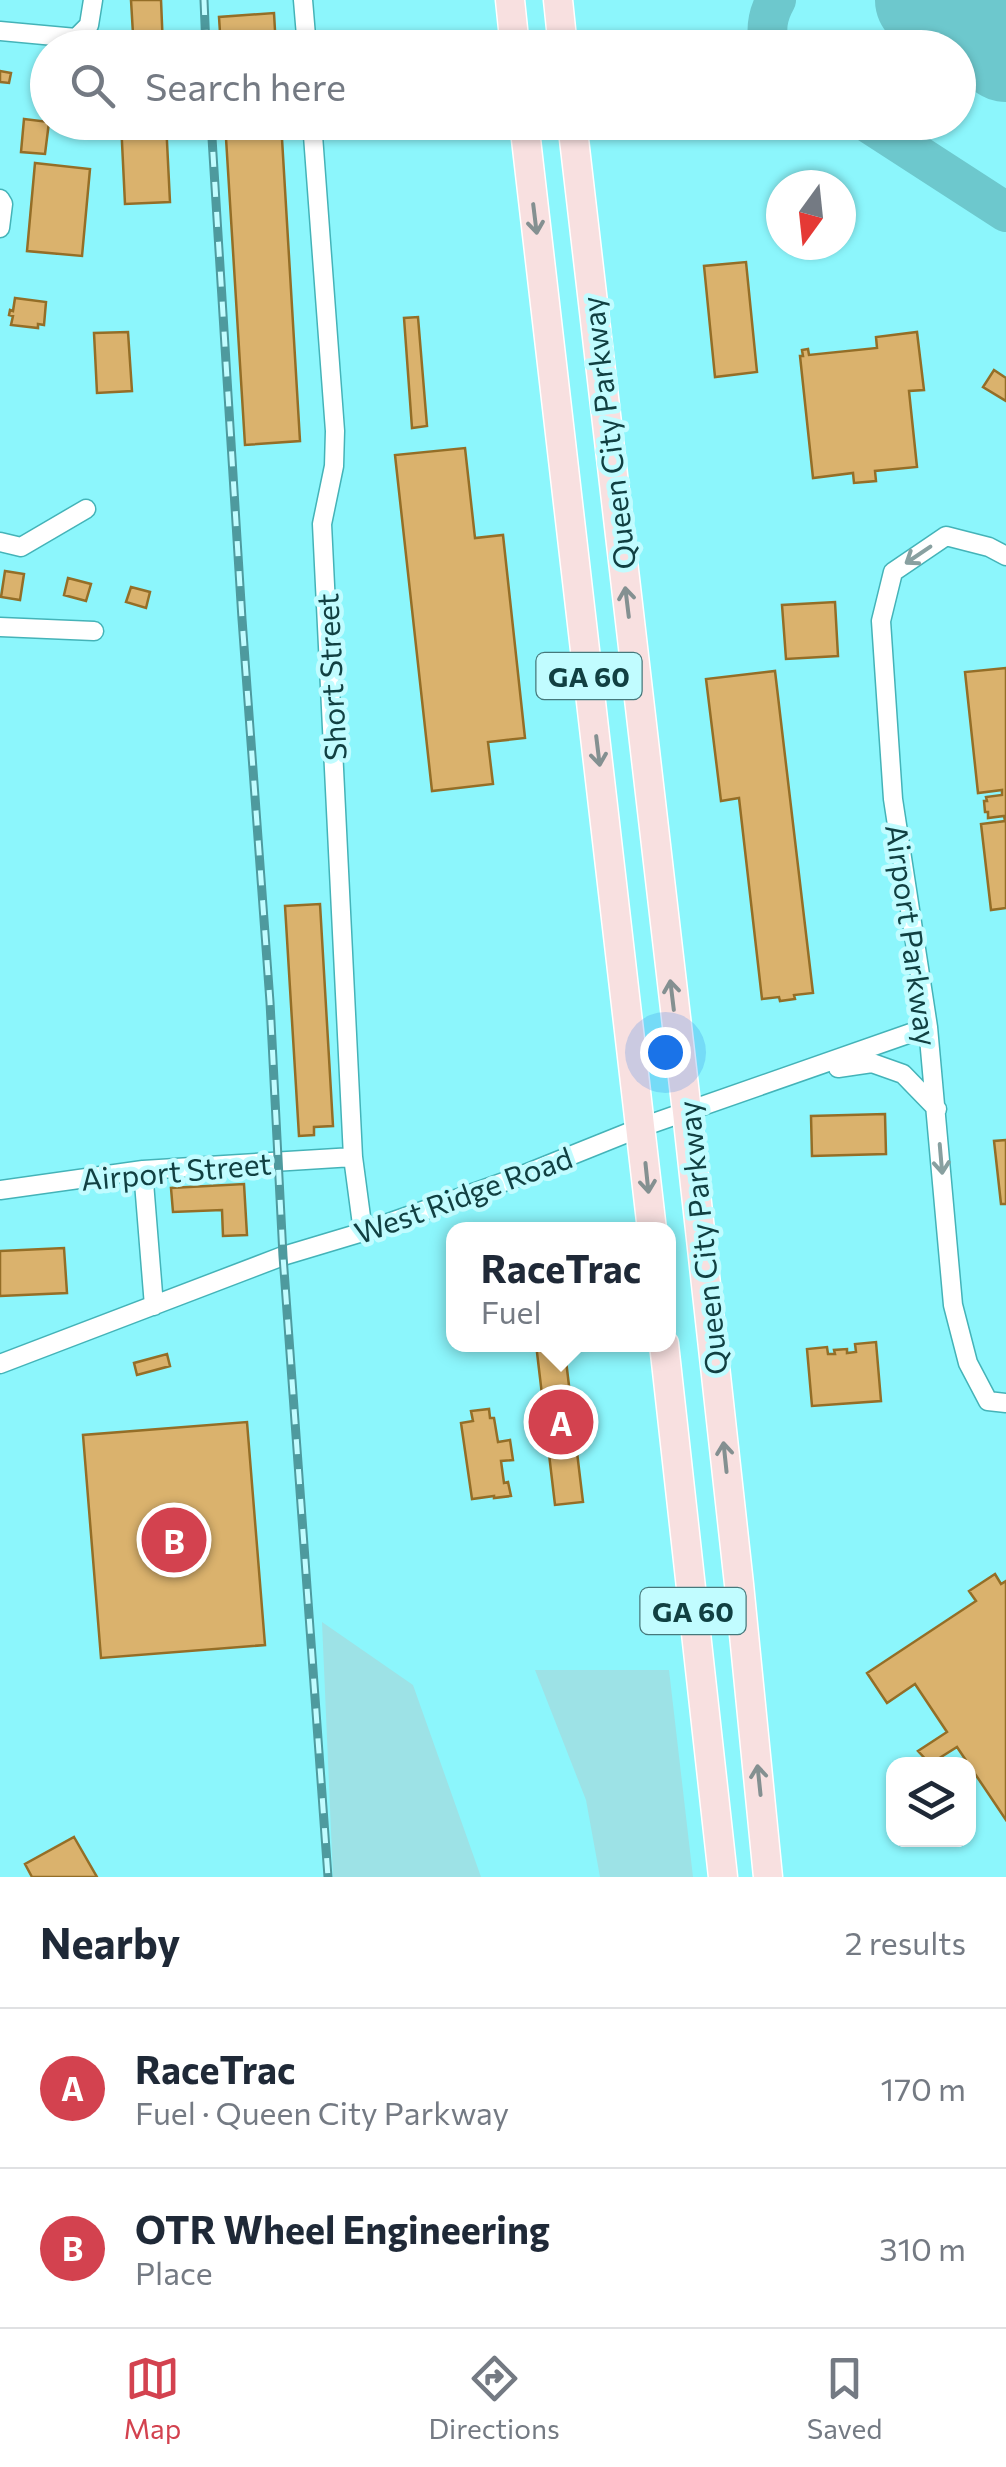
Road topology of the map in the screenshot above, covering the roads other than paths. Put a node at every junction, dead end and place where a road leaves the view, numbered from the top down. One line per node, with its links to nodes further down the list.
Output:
1 (92, 0): 5 (street)
2 (304, 0): 6 (street)
3 (510, 0): 7 (main road)
4 (558, 0): 8 (main road)
5 (84, 30)
6 (306, 30)
7 (513, 30)
8 (561, 30)
9 (0, 32): 10 (street)
10 (30, 34)
11 (313, 140): 26 (street, Short Street)
12 (526, 140): 25 (main road, Queen City Parkway / GA 60, one-way to 25)
13 (574, 140): 24 (main road, Queen City Parkway / GA 60, one-way to 13)
14 (0, 199): 15 (street)
15 (0, 228)
16 (86, 509): 17 (street)
17 (0, 542)
18 (1006, 556): 21 (street, Airport Parkway, one-way to 21)
19 (0, 627): 20 (street)
20 (94, 631)
21 (928, 1028): 22 (street, West Ridge Road); 23 (street, Airport Parkway)
22 (793, 1075): 23 (street); 24 (street, West Ridge Road)
23 (937, 1109): 34 (street, Airport Parkway, one-way to 34)
24 (687, 1112): 25 (street, West Ridge Road); 36 (main road, Queen City Parkway / GA 60, one-way to 24)
25 (642, 1127): 29 (main road, Queen City Parkway / GA 60, one-way to 29); 30 (street, West Ridge Road)
26 (353, 1157): 27 (street, Airport Street); 30 (street, Short Street)
27 (143, 1170): 28 (street, Airport Street); 31 (street)
28 (0, 1190)
29 (651, 1222)
30 (363, 1232): 31 (street, West Ridge Road)
31 (154, 1306): 33 (street, West Ridge Road)
32 (665, 1352): 35 (main road, Queen City Parkway / GA 60)
33 (0, 1364)
34 (1006, 1403)
35 (723, 1877)
36 (768, 1877)

